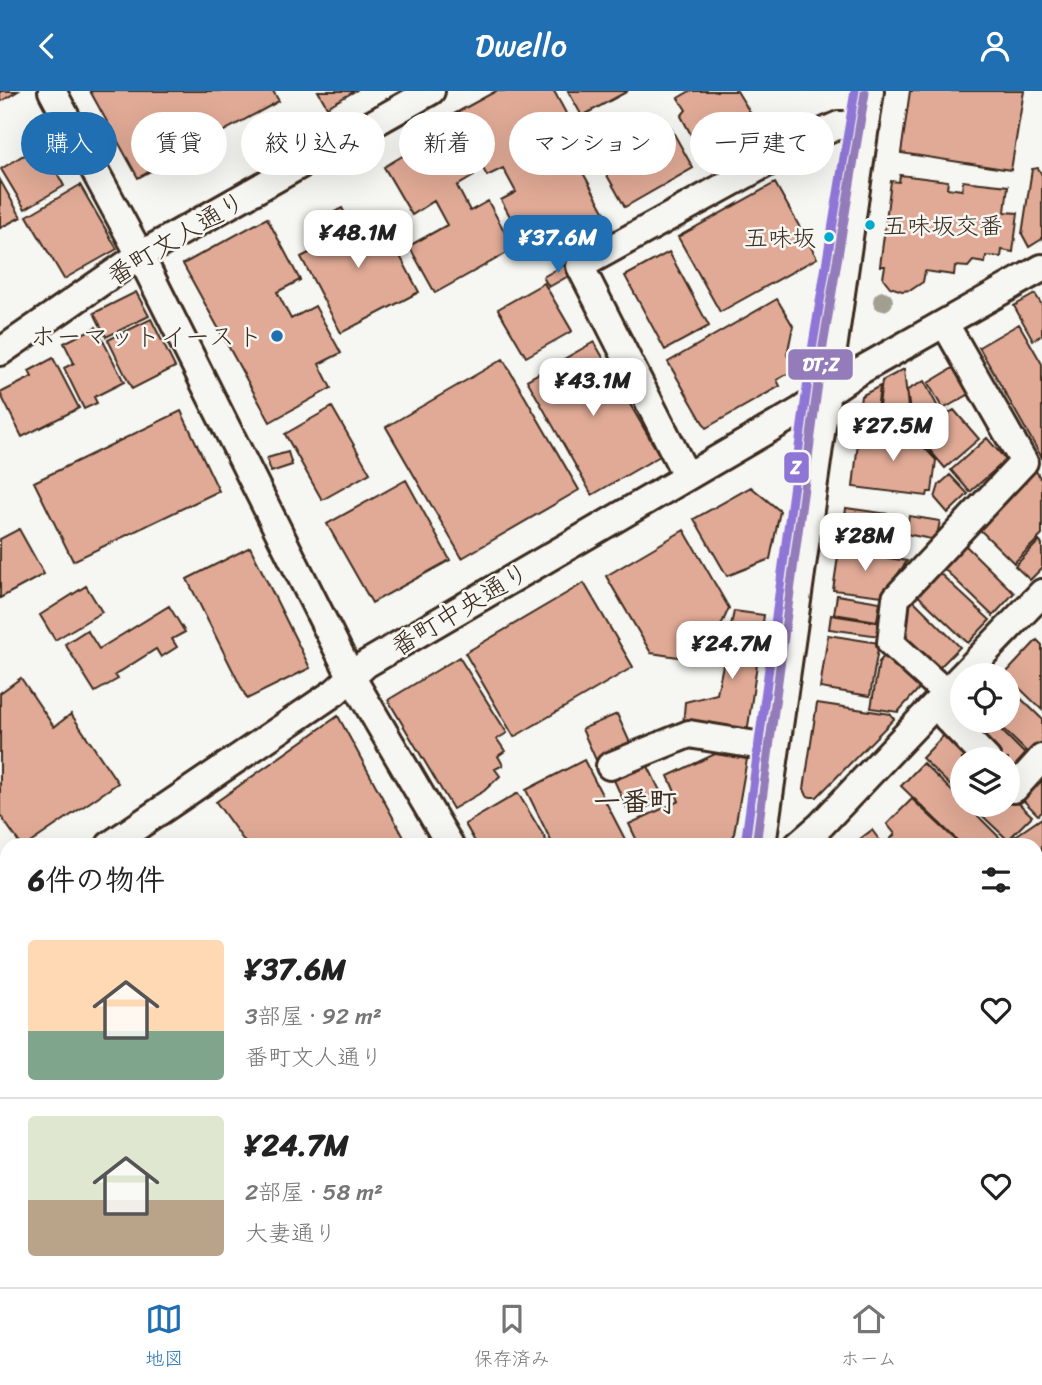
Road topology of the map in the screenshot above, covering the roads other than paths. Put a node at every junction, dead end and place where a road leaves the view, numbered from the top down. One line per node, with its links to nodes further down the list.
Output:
1 (52, 91): 5 (street)
2 (430, 91): 5 (street, 番町文人通り)
3 (870, 91): 4 (street)
4 (866, 125): 9 (street); 10 (street)
5 (140, 255): 8 (street, 番町文人通り); 13 (street)
6 (1042, 268): 7 (street, 番町中央通り)
7 (945, 324): 9 (street, 番町中央通り); 14 (street)
8 (0, 352)
9 (825, 394): 10 (street, 番町中央通り); 16 (street)
10 (686, 475): 13 (street, 番町中央通り)
11 (1042, 593): 12 (street)
12 (980, 663)
13 (351, 676): 20 (street, 番町中央通り); 21 (street)
14 (950, 687)
15 (950, 696): 23 (street)
16 (774, 748): 18 (street); 22 (street)
17 (1042, 758): 19 (street)
18 (611, 766)
19 (1020, 782)
20 (120, 838)
21 (446, 838)
22 (763, 838)
23 (806, 838)

